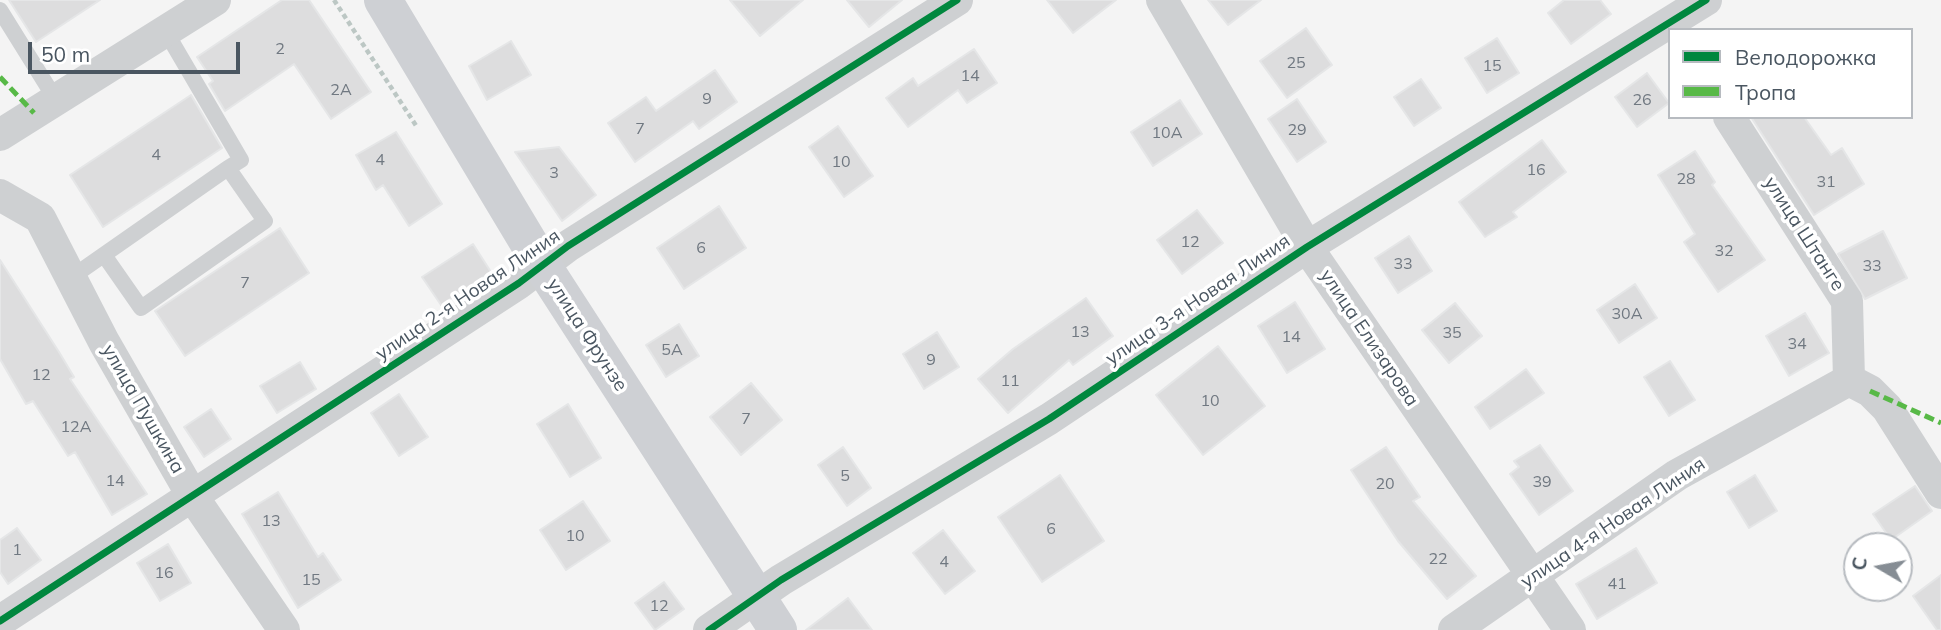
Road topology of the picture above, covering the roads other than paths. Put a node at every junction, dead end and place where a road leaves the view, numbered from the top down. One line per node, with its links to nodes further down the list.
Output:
1 (215, 0): 8 (street)
2 (383, 0): 16 (main road, улица Фрунзе)
3 (957, 0): 16 (street, улица 2-я Новая Линия)
4 (1162, 0): 14 (street, улица Елизарова)
5 (1706, 0): 7 (street, улица 3-я Новая Линия)
6 (0, 10): 9 (lane)
7 (1665, 17): 14 (street, улица 3-я Новая Линия)
8 (166, 32): 9 (street); 12 (lane)
9 (56, 100): 11 (street)
10 (1731, 119): 18 (street, улица Штанге)
11 (0, 135)
12 (229, 168): 15 (lane); 15 (lane)
13 (0, 195): 17 (street, улица Пушкина)
14 (1307, 247): 21 (street, улица Елизарова); 22 (street, улица 3-я Новая Линия)
15 (104, 255): 17 (lane)
16 (542, 265): 20 (street, улица 2-я Новая Линия); 22 (main road, улица Фрунзе)
17 (72, 277): 20 (street, улица Пушкина)
18 (1849, 380): 19 (street); 21 (street, улица 4-я Новая Линия)
19 (1941, 493)
20 (193, 497): 23 (street, улица 2-я Новая Линия); 24 (street, улица Пушкина)
21 (1533, 577): 27 (street, улица 4-я Новая Линия); 28 (street, улица Елизарова)
22 (757, 598): 25 (street, улица 3-я Новая Линия); 26 (main road, улица Фрунзе)
23 (0, 621)
24 (284, 630)
25 (709, 630)
26 (778, 630)
27 (1454, 630)
28 (1570, 630)

